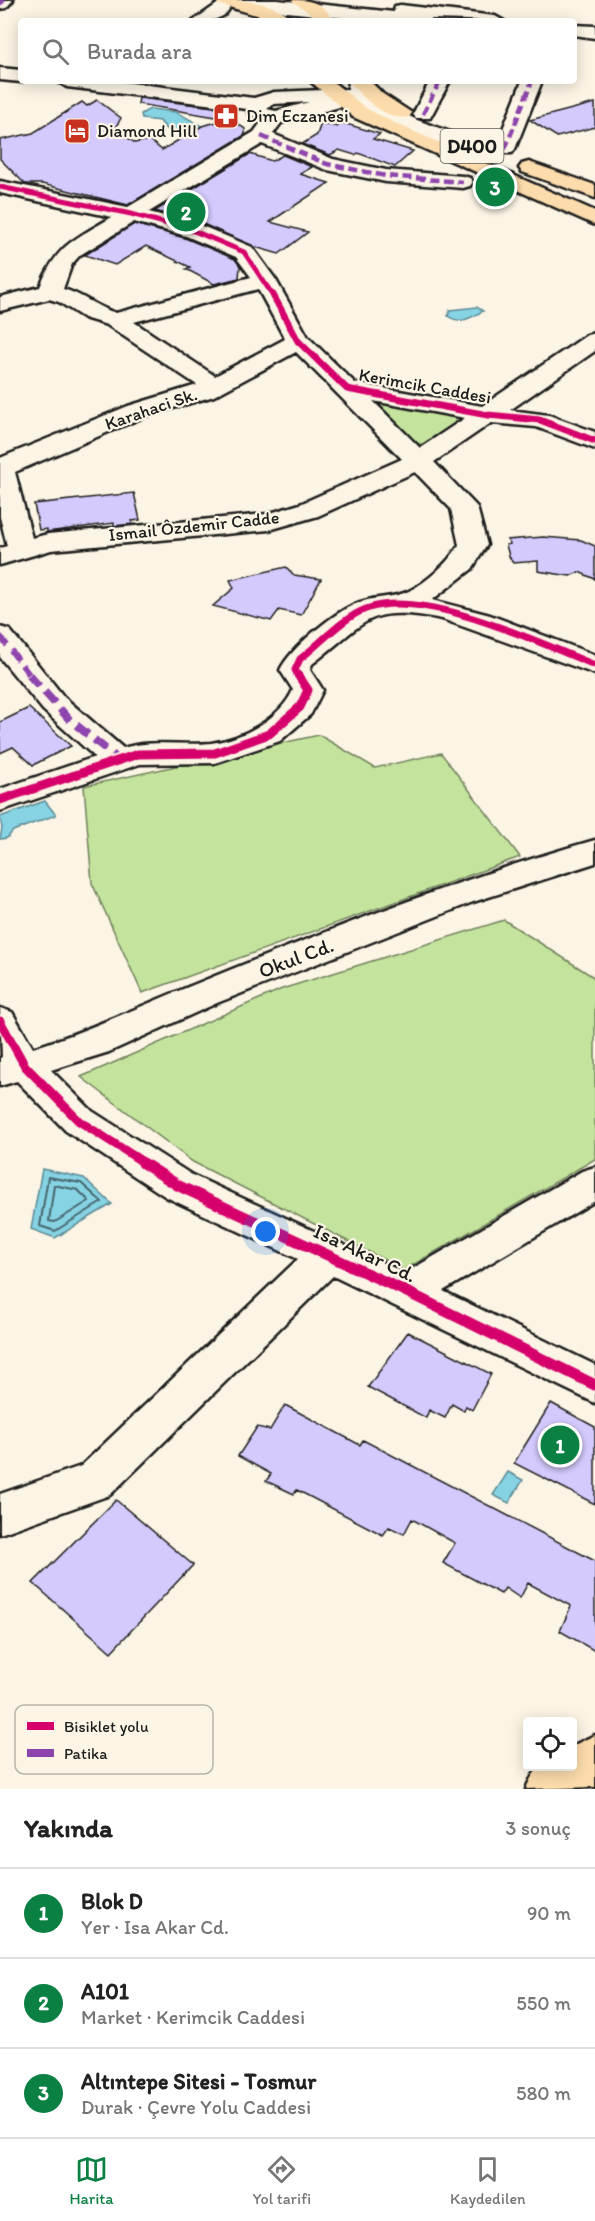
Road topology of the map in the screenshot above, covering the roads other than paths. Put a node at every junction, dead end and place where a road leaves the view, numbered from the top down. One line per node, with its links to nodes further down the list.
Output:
1 (4, 0): 3 (street)
2 (300, 0): 5 (main road)
3 (0, 3)
4 (224, 3): 5 (street); 6 (street); 7 (main road)
5 (320, 10): 8 (street); 9 (street)
6 (206, 18)
7 (279, 18)
8 (378, 18)
9 (447, 18)
10 (577, 30): 11 (street)
11 (595, 32)
12 (577, 39): 13 (street)
13 (595, 41)
14 (0, 74): 15 (street)
15 (18, 76)
16 (121, 84): 21 (street)
17 (329, 84): 20 (main road, D400)
18 (438, 84): 23 (street)
19 (531, 84): 26 (street)
20 (351, 91): 22 (street); 29 (main road, D400); 31 (main road, D400)
21 (258, 104): 22 (street); 24 (street)
22 (295, 104): 24 (street)
23 (423, 114)
24 (275, 117): 25 (street)
25 (261, 136): 27 (street); 30 (street)
26 (505, 149)
27 (463, 182)
28 (0, 186): 30 (street, Kerimcik Caddesi)
29 (595, 192)
30 (131, 214): 32 (street, Kerimcik Caddesi); 33 (street)
31 (595, 219)
32 (265, 280): 35 (street); 37 (street, Kerimcik Caddesi)
33 (50, 292): 34 (street); 35 (street)
34 (0, 304)
35 (115, 320): 38 (street)
36 (595, 340): 40 (street, Ismail Ôzdemir Cadde)
37 (298, 341): 38 (street, Karahaci Sk.); 39 (street, Kerimcik Caddesi)
38 (214, 386): 43 (street, Karahaci Sk.)
39 (347, 389): 40 (street, Kerimcik Caddesi); 42 (street)
40 (488, 415): 41 (street, Kerimcik Caddesi); 42 (street, Ismail Ôzdemir Cadde)
41 (595, 441)
42 (418, 461): 44 (street, Ismail Ôzdemir Cadde); 45 (street)
43 (0, 468): 44 (street)
44 (11, 554)
45 (386, 603): 47 (street); 48 (street)
46 (0, 636): 48 (street)
47 (589, 654)
48 (119, 760): 49 (street)
49 (0, 800)
50 (595, 851): 52 (street, Okul Cd.)
51 (0, 1021): 52 (street, Isa Akar Cd.)
52 (12, 1069): 54 (street, Isa Akar Cd.)
53 (595, 1182): 55 (street)
54 (328, 1256): 55 (street, Isa Akar Cd.); 57 (street)
55 (407, 1292): 56 (street, Isa Akar Cd.)
56 (595, 1385)
57 (0, 1514)
58 (595, 1759): 59 (main road)
59 (550, 1789)

